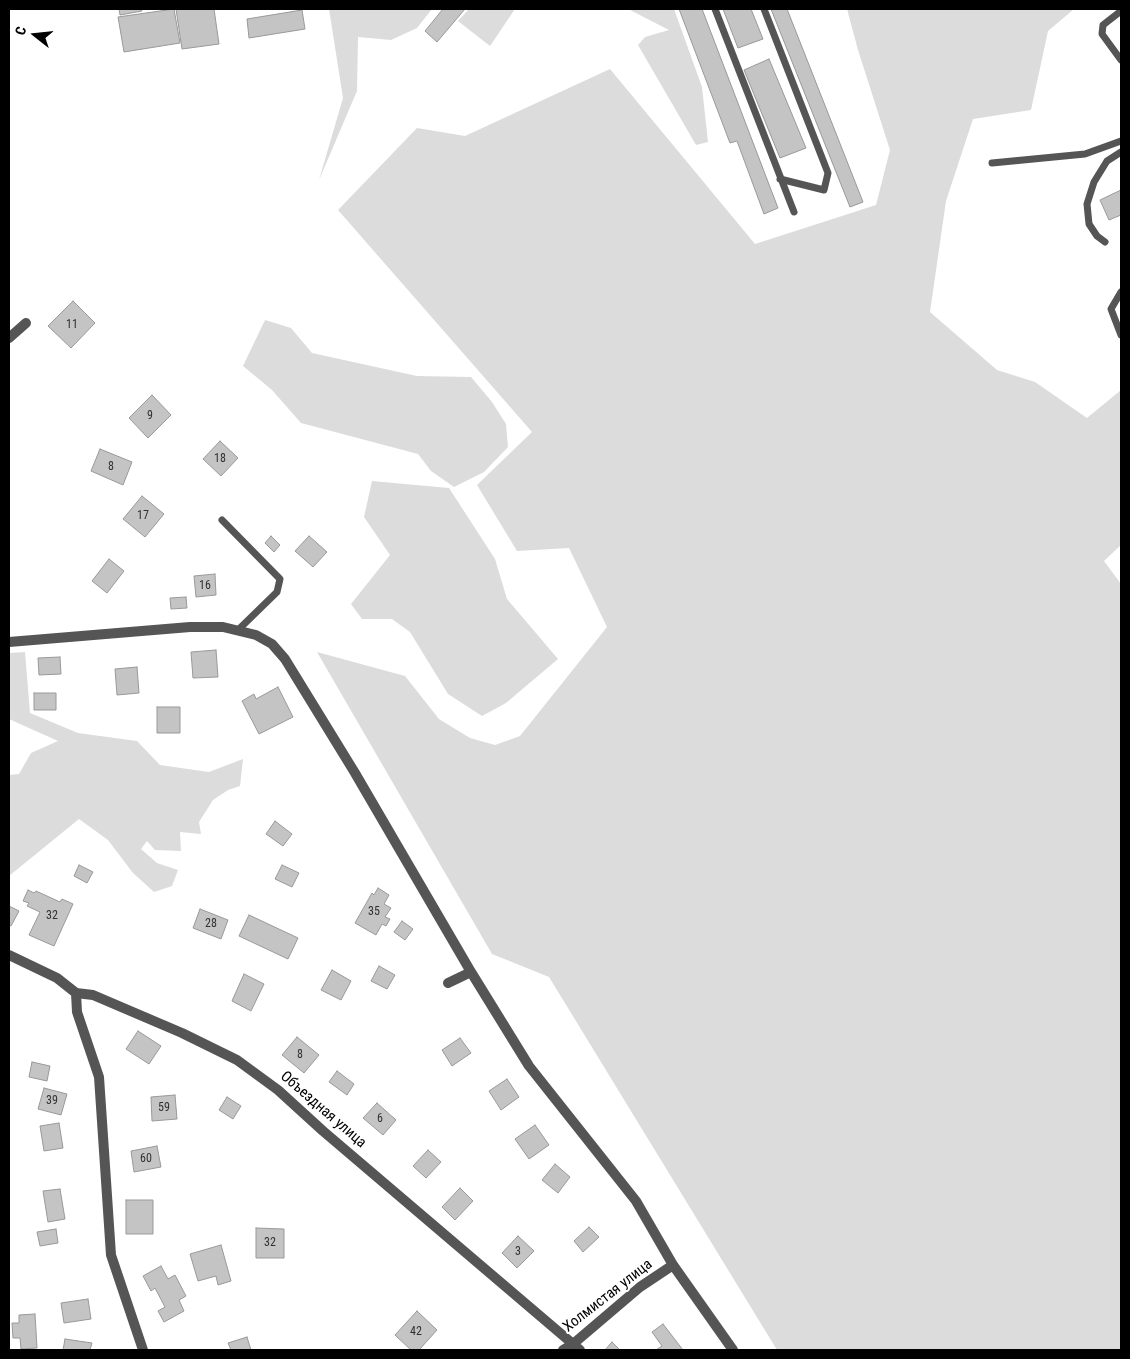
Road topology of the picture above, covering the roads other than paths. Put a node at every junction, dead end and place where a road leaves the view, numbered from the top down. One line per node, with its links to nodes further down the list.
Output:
1 (715, 9): 8 (lane)
2 (764, 9): 8 (lane)
3 (1121, 11): 4 (lane)
4 (1121, 60)
5 (1121, 141): 7 (lane)
6 (1121, 152): 10 (lane)
7 (992, 163)
8 (780, 179): 9 (lane)
9 (794, 212)
10 (1105, 242)
11 (1121, 292): 13 (lane)
12 (26, 323): 14 (street)
13 (1121, 336)
14 (9, 338)
15 (222, 520): 16 (lane)
16 (238, 630): 17 (street); 19 (street)
17 (9, 642)
18 (9, 955): 21 (street, Объездная улица)
19 (471, 972): 20 (street); 22 (street)
20 (448, 983)
21 (76, 993): 23 (street, Объездная улица); 24 (street)
22 (673, 1265): 23 (street, Холмистая улица); 26 (street)
23 (577, 1347): 25 (street, Холмистая улица)
24 (143, 1350)
25 (563, 1350)
26 (733, 1350)

